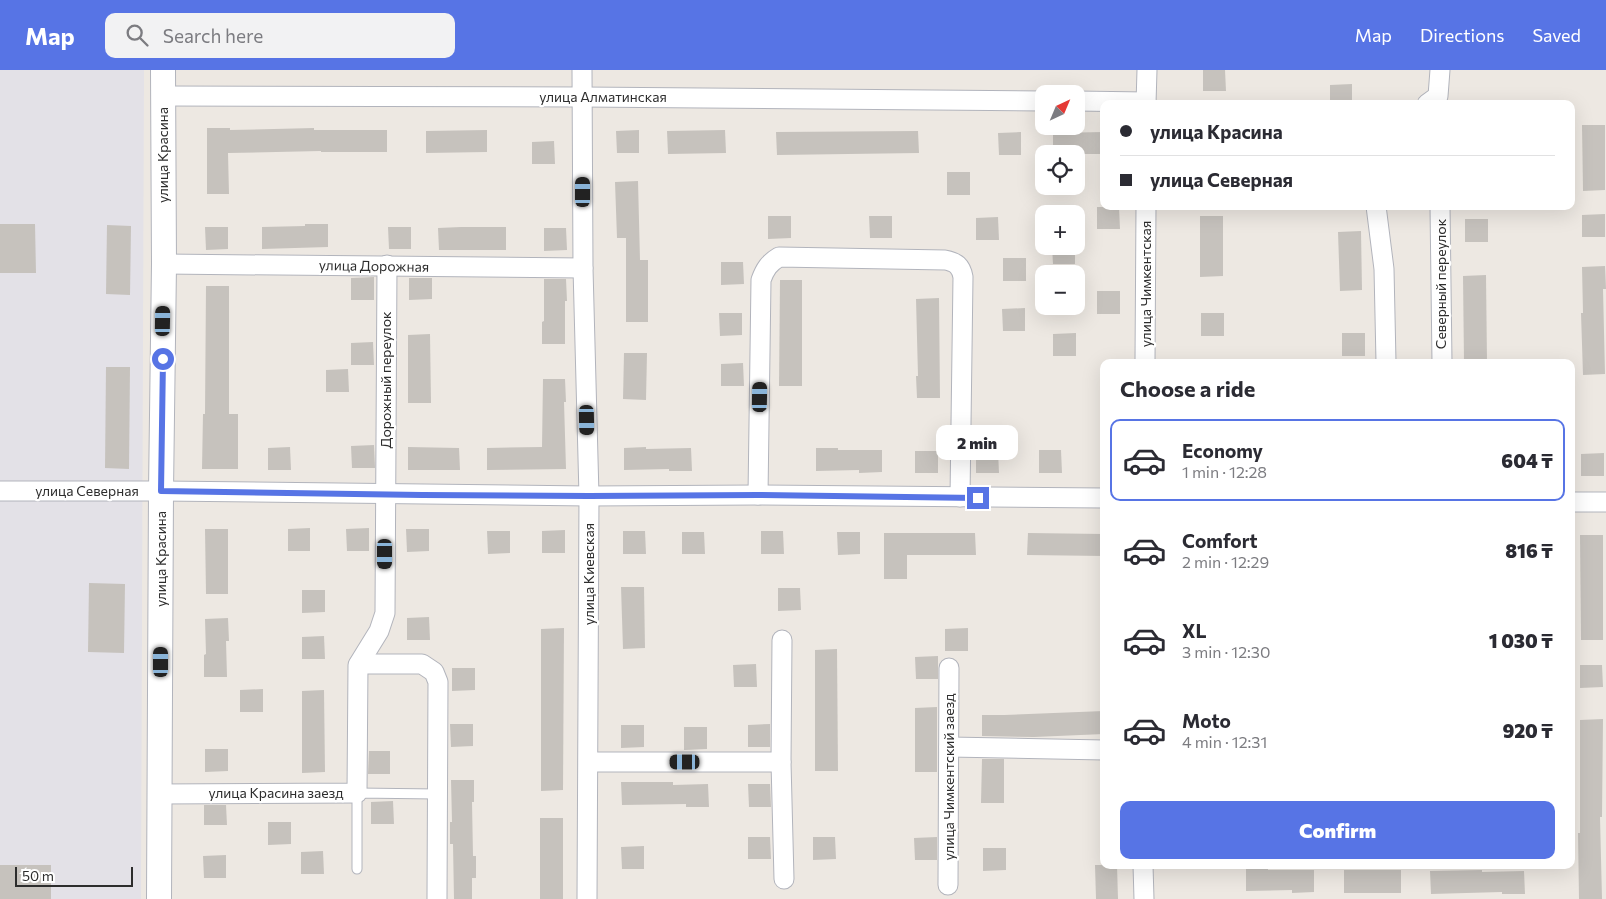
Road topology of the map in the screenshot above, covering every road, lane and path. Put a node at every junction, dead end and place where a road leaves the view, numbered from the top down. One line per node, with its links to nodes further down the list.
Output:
1 (163, 70): 5 (street, улица Красина)
2 (582, 70): 6 (street, улица Киевская)
3 (1147, 70): 7 (street)
4 (1440, 70): 8 (street)
5 (163, 96): 6 (street, улица Алматинская); 15 (street, улица Красина)
6 (582, 97): 9 (street, улица Алматинская); 17 (street, улица Киевская)
7 (1146, 100)
8 (1434, 100)
9 (1035, 101)
10 (1085, 101): 11 (street)
11 (1100, 102)
12 (1146, 210): 18 (street, улица Чимкентская)
13 (1377, 210): 19 (street)
14 (1440, 210): 20 (street, Северный переулок)
15 (164, 264): 16 (street, улица Дорожная); 22 (street, улица Красина)
16 (387, 265): 17 (street, улица Дорожная); 23 (street, Дорожный переулок)
17 (584, 268): 25 (street, улица Киевская)
18 (1145, 359)
19 (1386, 359)
20 (1442, 359)
21 (0, 491): 22 (street, улица Северная)
22 (161, 491): 23 (street, улица Северная); 38 (street, улица Красина)
23 (385, 495): 25 (street, улица Северная); 31 (street)
24 (758, 495): 25 (street, улица Северная); 26 (street, улица Северная); 26 (street)
25 (589, 496): 35 (street, улица Киевская)
26 (960, 497): 27 (street, улица Северная)
27 (1100, 498)
28 (1575, 502): 29 (street)
29 (1606, 502)
30 (782, 640): 36 (street)
31 (358, 664): 37 (street, улица Красина заезд); 39 (street)
32 (950, 668): 33 (street, улица Чимкентский заезд)
33 (949, 748): 34 (street); 43 (street, улица Чимкентский заезд)
34 (1100, 750)
35 (589, 762): 36 (street); 46 (street, улица Киевская)
36 (781, 762): 42 (street)
37 (357, 793): 38 (street, улица Красина заезд); 39 (lane); 40 (lane)
38 (160, 794): 44 (street, улица Красина)
39 (437, 794): 45 (street)
40 (356, 869)
41 (1144, 869): 47 (street)
42 (784, 879)
43 (948, 885)
44 (160, 899)
45 (437, 899)
46 (588, 899)
47 (1144, 899)

